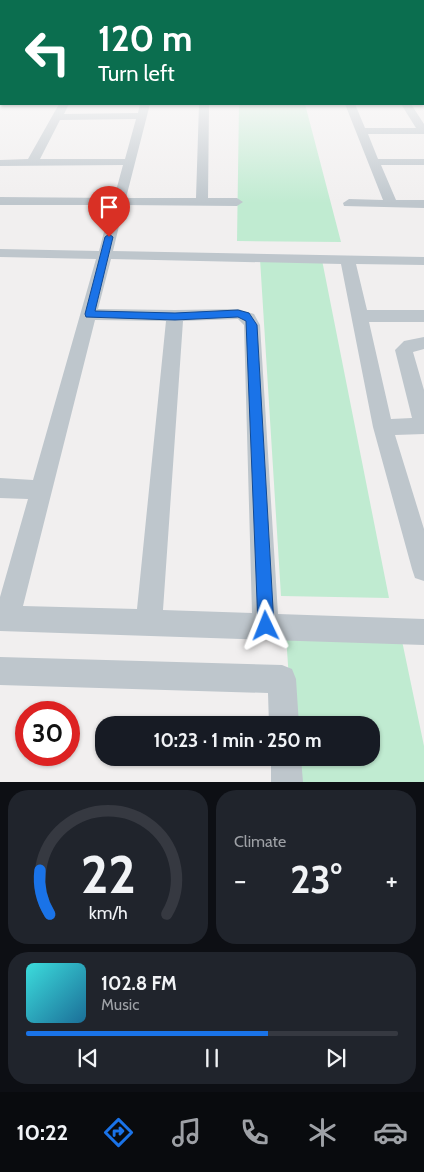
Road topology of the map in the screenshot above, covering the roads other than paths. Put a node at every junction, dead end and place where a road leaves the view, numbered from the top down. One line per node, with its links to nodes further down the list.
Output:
1 (50, 129): 10 (street)
2 (137, 129): 6 (street)
3 (203, 129): 13 (street)
4 (361, 130): 5 (street); 7 (street)
5 (423, 131)
6 (129, 162): 10 (street); 12 (street)
7 (374, 162): 8 (street); 16 (street)
8 (424, 162)
9 (0, 163): 10 (street)
10 (32, 163)
11 (0, 201): 12 (street)
12 (119, 201): 13 (street); 19 (street)
13 (202, 202): 14 (street)
14 (237, 202)
15 (349, 203): 16 (street)
16 (391, 203): 17 (street)
17 (424, 204)
18 (0, 252): 19 (street)
19 (105, 253): 20 (street); 22 (street)
20 (348, 261): 21 (street); 24 (street)
21 (424, 261)
22 (90, 314): 23 (street); 30 (street)
23 (175, 316): 33 (street); 34 (street)
24 (360, 316): 25 (street); 28 (street)
25 (424, 316)
26 (424, 342): 27 (street)
27 (424, 425): 28 (street)
28 (383, 427): 31 (street)
29 (0, 488): 30 (street)
30 (42, 490): 32 (street)
31 (424, 569)
32 (4, 618): 33 (street)
33 (149, 624): 34 (street)
34 (266, 626): 35 (street)
35 (424, 632)
36 (0, 671): 37 (street)
37 (284, 716)
38 (286, 766): 39 (street)
39 (287, 782)

